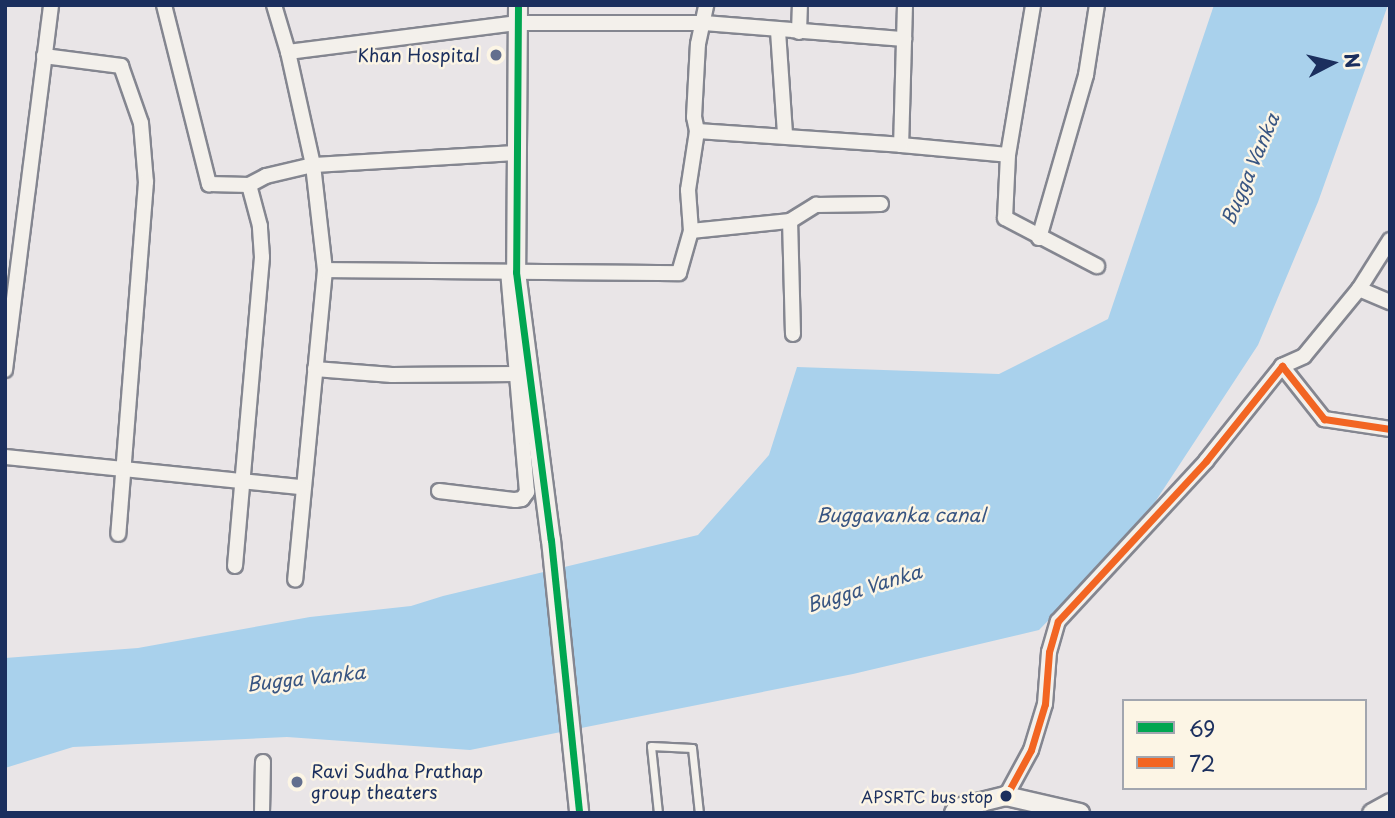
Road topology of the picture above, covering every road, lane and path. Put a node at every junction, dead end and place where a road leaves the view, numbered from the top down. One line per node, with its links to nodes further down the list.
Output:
1 (51, 5): 15 (street)
2 (164, 5): 22 (street)
3 (274, 5): 14 (street)
4 (706, 5): 10 (street)
5 (800, 5): 12 (street)
6 (905, 5): 13 (street)
7 (1033, 5): 20 (street)
8 (1097, 5): 26 (street)
9 (518, 14): 10 (street); 14 (street); 19 (street)
10 (704, 23): 11 (street); 16 (street)
11 (778, 30): 12 (street); 17 (street)
12 (799, 32): 13 (street)
13 (904, 39): 18 (street)
14 (288, 52): 21 (street)
15 (44, 56): 36 (street); 40 (street)
16 (697, 131): 17 (street); 25 (street)
17 (785, 135): 18 (street)
18 (901, 145): 20 (street)
19 (517, 153): 21 (street); 30 (street)
20 (1008, 155): 26 (street)
21 (313, 165): 22 (street); 29 (street)
22 (249, 185): 41 (street)
23 (881, 204): 24 (street)
24 (790, 221): 25 (street); 33 (street)
25 (691, 230): 30 (street)
26 (1038, 238): 28 (street)
27 (1390, 240): 31 (street)
28 (1097, 265)
29 (326, 270): 30 (street); 35 (street)
30 (512, 272): 37 (street); 51 (street)
31 (1359, 289): 32 (street); 34 (street)
32 (1390, 302)
33 (793, 334)
34 (1282, 366): 38 (street); 48 (street)
35 (315, 369): 37 (street); 42 (street)
36 (5, 370)
37 (516, 374): 43 (street)
38 (1390, 429)
39 (5, 457): 40 (street)
40 (122, 470): 41 (street); 44 (street)
41 (243, 481): 42 (street); 45 (street)
42 (302, 487): 46 (street)
43 (439, 491)
44 (118, 534)
45 (235, 566)
46 (295, 580)
47 (263, 762): 50 (street)
48 (1006, 796): 54 (street); 55 (street)
49 (1390, 803): 56 (main road)
50 (262, 813)
51 (579, 813)
52 (658, 813): 53 (lane)
53 (699, 813)
54 (954, 813)
55 (1080, 813)
56 (1372, 813)

